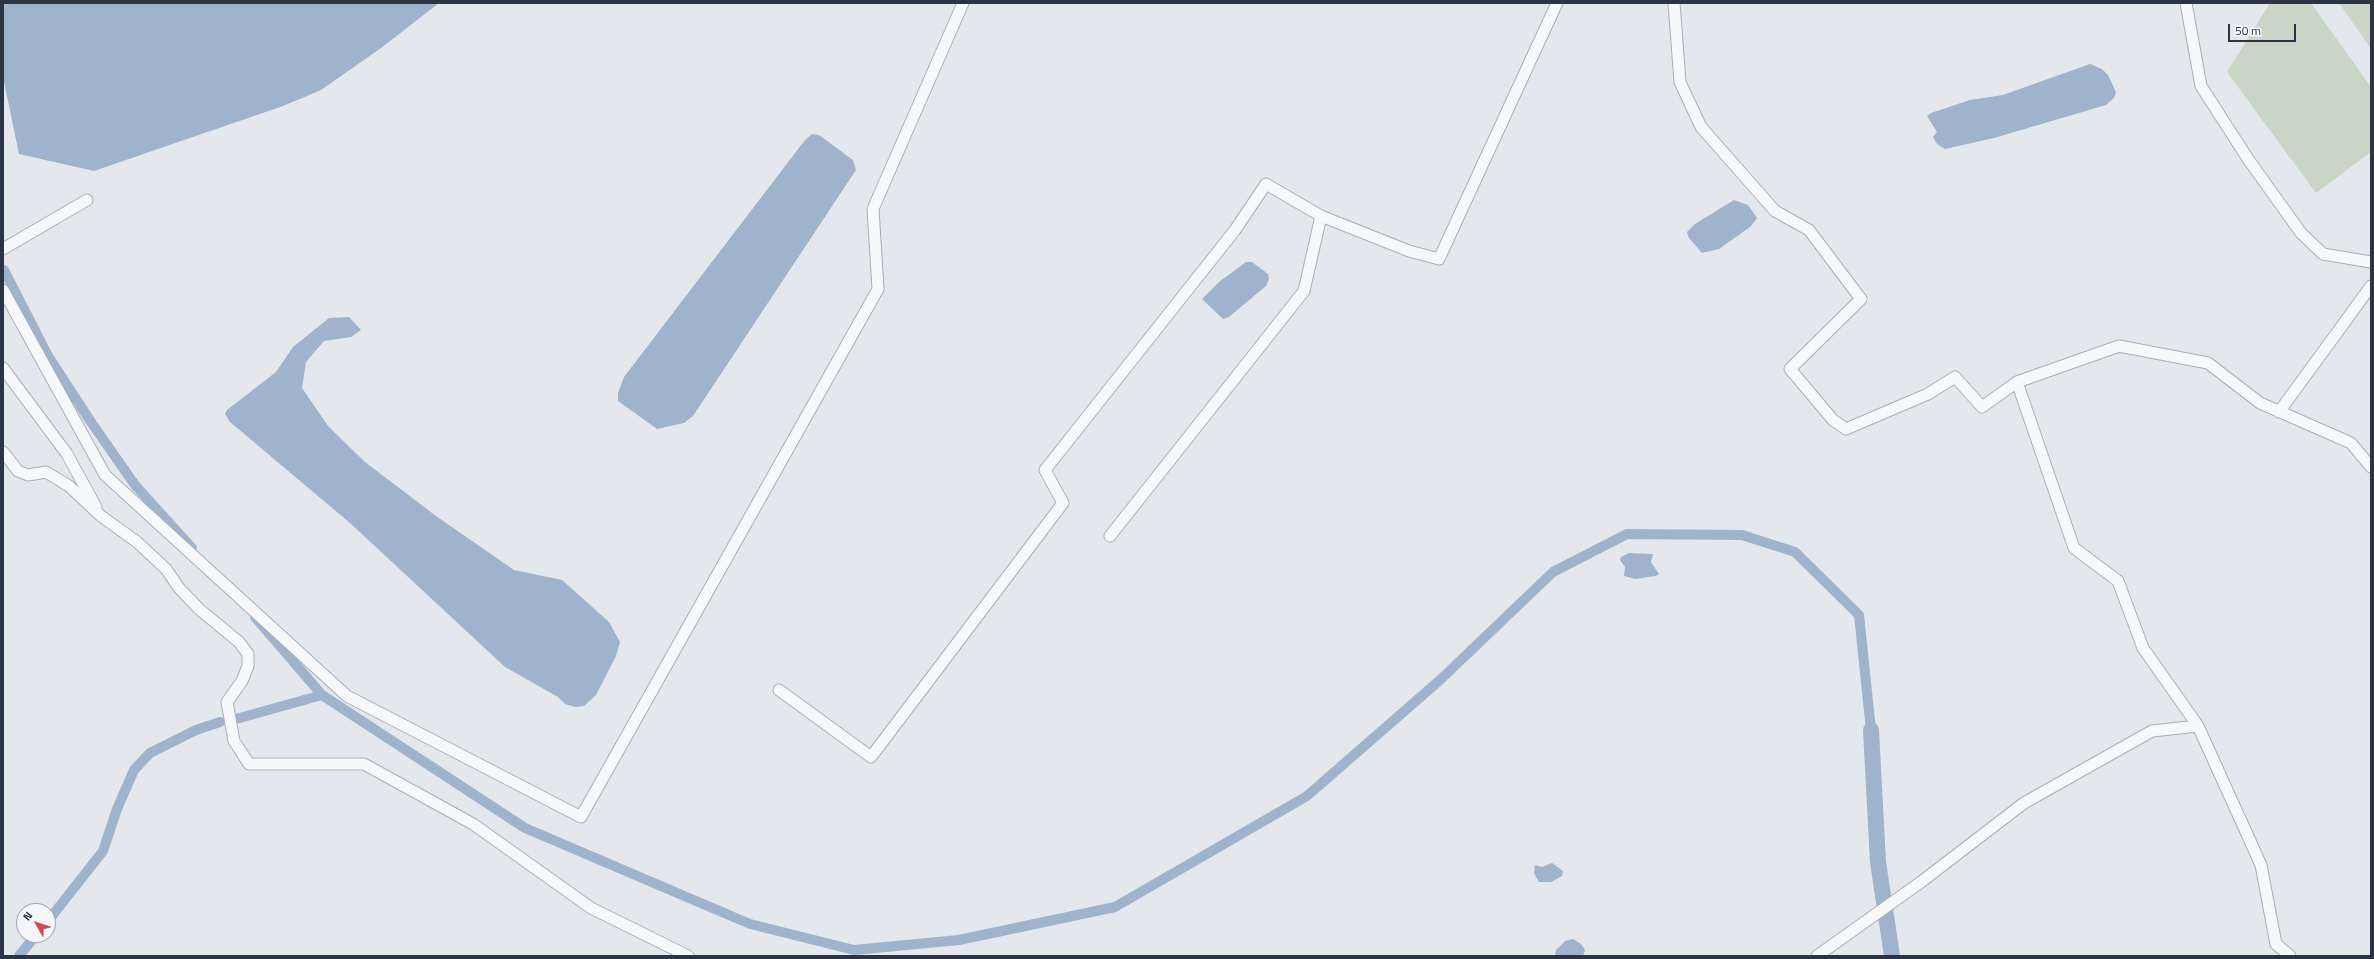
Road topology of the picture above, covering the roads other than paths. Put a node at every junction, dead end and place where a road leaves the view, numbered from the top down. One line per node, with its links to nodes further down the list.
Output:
1 (963, 3): 10 (street)
2 (1557, 3): 6 (street)
3 (1674, 3): 12 (street)
4 (2186, 3): 8 (street)
5 (88, 200): 7 (street)
6 (1321, 216): 17 (street); 18 (street)
7 (3, 249)
8 (2371, 262)
9 (2371, 286): 13 (street)
10 (3, 290)
11 (3, 368): 16 (street)
12 (2017, 382): 13 (street); 19 (street)
13 (2279, 412): 15 (street)
14 (3, 452): 16 (street)
15 (2371, 467)
16 (101, 516): 20 (street)
17 (1110, 536)
18 (779, 690)
19 (2198, 726): 21 (street); 22 (street)
20 (688, 956)
21 (1817, 956)
22 (2290, 956)

